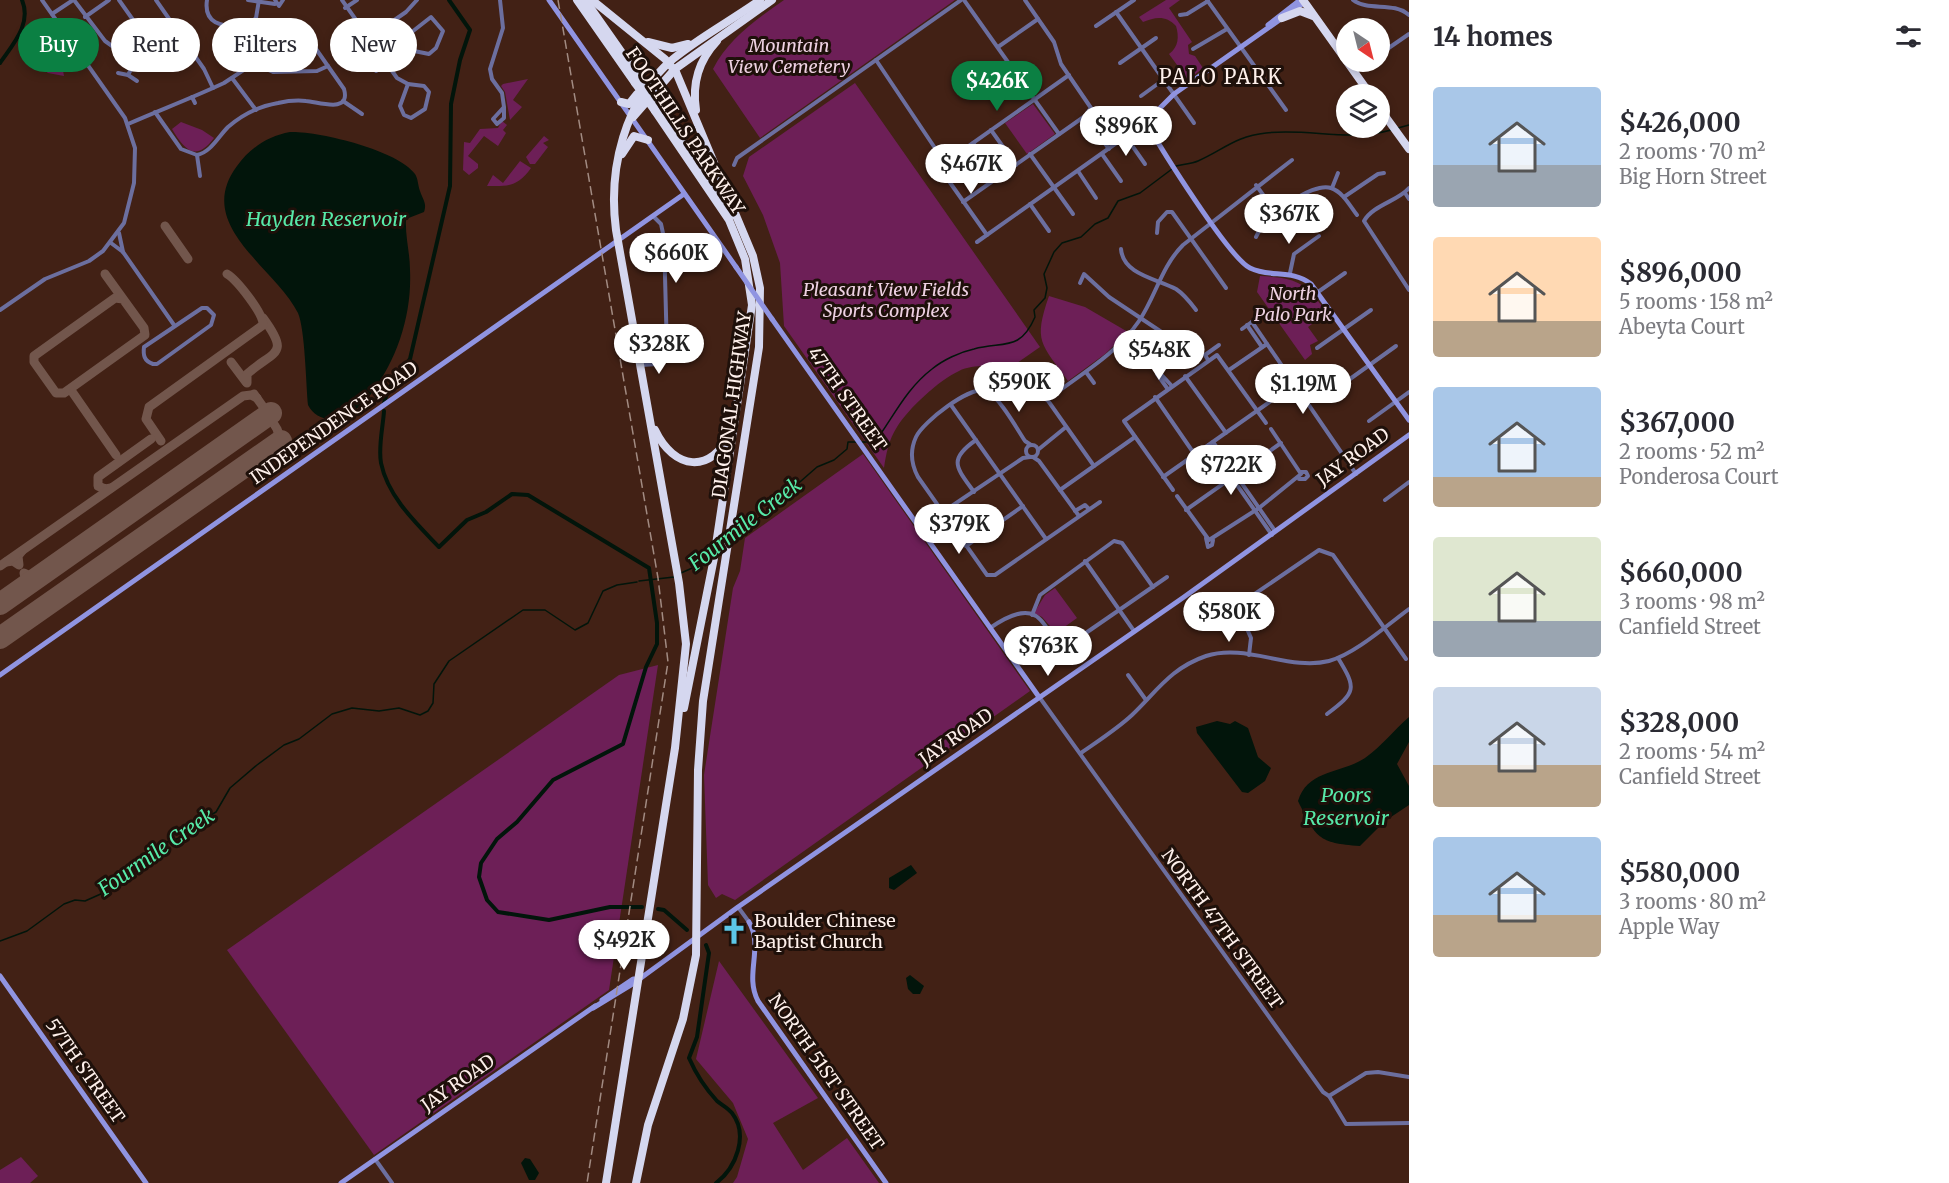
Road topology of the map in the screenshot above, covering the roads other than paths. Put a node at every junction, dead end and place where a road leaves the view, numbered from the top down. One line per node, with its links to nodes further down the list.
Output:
1 (42, 0): 29 (street)
2 (73, 0): 29 (street); 32 (street)
3 (109, 0): 32 (street)
4 (119, 0): 34 (street)
5 (156, 0): 35 (street)
6 (207, 0): 42 (street)
7 (248, 0): 25 (street)
8 (283, 0): 26 (street)
9 (342, 0): 27 (street)
10 (357, 0): 27 (street)
11 (417, 0): 38 (street)
12 (500, 0): 84 (street)
13 (549, 0): 82 (street, 47TH STREET)
14 (577, 0): 71 (highway, FOOTHILLS PARKWAY)
15 (585, 0): 71 (highway, FOOTHILLS PARKWAY)
16 (592, 0): 48 (highway)
17 (760, 0): 40 (highway)
18 (772, 0): 45 (highway)
19 (963, 0): 51 (street); 58 (street)
20 (1024, 0): 41 (street)
21 (1134, 0): 28 (street)
22 (1208, 0): 30 (street); 44 (street)
23 (1304, 0): 33 (highway); 39 (street); 46 (street)
24 (1353, 0): 31 (street)
25 (259, 1): 26 (street); 36 (street)
26 (275, 2)
27 (345, 8): 37 (street)
28 (1116, 12): 43 (street); 54 (street)
29 (52, 14): 96 (street)
30 (1180, 15)
31 (1409, 15)
32 (86, 17): 50 (street)
33 (1316, 17): 39 (highway); 75 (highway)
34 (132, 18)
35 (169, 18)
36 (256, 18)
37 (352, 18)
38 (397, 18)
39 (1282, 18): 46 (street)
40 (733, 19): 48 (highway); 62 (highway)
41 (1038, 19): 51 (street); 69 (street)
42 (212, 21)
43 (1096, 26)
44 (1227, 28): 52 (street); 55 (street)
45 (728, 30): 62 (highway); 91 (highway)
46 (1263, 31): 52 (street)
47 (1409, 34): 53 (street)
48 (638, 38): 62 (highway)
49 (1156, 38): 54 (street)
50 (111, 45)
51 (998, 47): 80 (street)
52 (1240, 47): 77 (street); 87 (street)
53 (1390, 47)
54 (1141, 49): 59 (street); 72 (street)
55 (1193, 49)
56 (409, 50): 56 (street)
57 (318, 52): 61 (street)
58 (876, 60): 109 (street); 111 (street)
59 (1120, 63)
60 (200, 65): 76 (street)
61 (328, 66): 63 (street); 81 (street)
62 (669, 66): 82 (highway); 91 (highway); 92 (highway)
63 (318, 71)
64 (130, 72): 68 (street)
65 (240, 72): 70 (street)
66 (392, 72): 74 (street)
67 (118, 73): 68 (street)
68 (128, 75): 73 (street)
69 (1068, 75): 80 (street); 90 (street)
70 (232, 78): 76 (street); 86 (street)
71 (637, 80): 85 (highway, FOOTHILLS PARKWAY, bridge)
72 (1163, 80): 77 (street); 78 (street)
73 (137, 81)
74 (408, 84): 74 (street)
75 (1363, 84)
76 (213, 88): 79 (street)
77 (1174, 94): 93 (street); 94 (street)
78 (1141, 96)
79 (192, 97): 83 (street); 88 (street)
80 (1034, 99): 97 (street); 98 (street)
81 (343, 101): 86 (street); 89 (street)
82 (621, 102): 92 (street, 47TH STREET)
83 (195, 103)
84 (504, 107)
85 (657, 109): 140 (highway, FOOTHILLS PARKWAY); 197 (highway, FOOTHILLS PARKWAY)
86 (256, 110): 106 (street)
87 (1286, 110)
88 (155, 112): 96 (street); 106 (street)
89 (362, 114)
90 (1085, 116): 98 (street); 102 (street)
91 (697, 117): 140 (highway)
92 (632, 118): 100 (street, 47TH STREET); 107 (highway)
93 (1146, 122): 99 (street); 135 (street)
94 (1194, 123)
95 (1390, 123): 103 (highway)
96 (128, 124): 138 (street)
97 (992, 130): 101 (street); 112 (street)
98 (1059, 134): 104 (street)
99 (1125, 137): 102 (street); 110 (street)
100 (648, 140): 107 (highway); 124 (street, 47TH STREET)
101 (973, 143): 109 (street); 117 (street)
102 (1109, 149): 105 (street)
103 (1409, 149)
104 (1030, 154): 112 (street); 120 (street)
105 (1102, 154): 113 (street); 118 (street)
106 (197, 155): 116 (street)
107 (617, 159): 145 (highway)
108 (1292, 160): 119 (street)
109 (945, 163): 128 (street)
110 (1145, 164)
111 (734, 165)
112 (1016, 165): 117 (street)
113 (1078, 171): 120 (street); 126 (street)
114 (1338, 173): 121 (street)
115 (1384, 173): 125 (street)
116 (200, 176)
117 (998, 177): 128 (street)
118 (1121, 181)
119 (1256, 185): 132 (street); 135 (street)
120 (1054, 188): 129 (street); 131 (street)
121 (1332, 188): 125 (street); 132 (street)
122 (1409, 188): 123 (street)
123 (1405, 193): 127 (street); 155 (street)
124 (684, 194): 130 (street, INDEPENDENCE ROAD); 235 (street, 47TH STREET, bridge)
125 (1344, 197): 133 (street)
126 (1096, 198)
127 (1409, 200)
128 (963, 202): 141 (street)
129 (1030, 204): 137 (street); 141 (street)
130 (661, 210): 134 (street, INDEPENDENCE ROAD); 136 (street)
131 (1073, 214)
132 (1277, 214): 142 (street)
133 (1357, 215)
134 (653, 216): 136 (street); 145 (street, INDEPENDENCE ROAD)
135 (1213, 223): 144 (street); 150 (street)
136 (661, 224): 176 (street)
137 (1049, 231)
138 (119, 232): 147 (street); 149 (street)
139 (1157, 233): 144 (street)
140 (746, 234): 260 (highway, DIAGONAL HIGHWAY)
141 (987, 235): 146 (street)
142 (1256, 237)
143 (1319, 237): 150 (street)
144 (1192, 238): 152 (street); 154 (street)
145 (618, 241): 176 (highway); 251 (street, INDEPENDENCE ROAD)
146 (977, 242)
147 (111, 243): 149 (street); 157 (street)
148 (1120, 249): 152 (street)
149 (123, 252): 164 (street)
150 (1290, 273): 156 (street)
151 (1345, 273): 156 (street)
152 (1159, 282): 158 (street); 161 (street)
153 (1080, 283): 161 (street)
154 (1226, 288)
155 (1409, 290)
156 (1318, 292): 166 (street)
157 (0, 310)
158 (1196, 310)
159 (1371, 310): 166 (street)
160 (1260, 316): 162 (street)
161 (1141, 318): 167 (street); 171 (street)
162 (1252, 322): 163 (street); 168 (street)
163 (1247, 325): 165 (street); 172 (street)
164 (175, 326): 164 (street)
165 (1242, 329)
166 (1344, 329): 173 (street); 178 (street)
167 (1163, 333)
168 (1267, 344): 172 (street); 184 (street)
169 (1219, 345): 175 (street)
170 (1396, 346): 178 (street)
171 (1117, 347): 174 (street); 180 (street)
172 (1262, 347): 179 (street)
173 (1317, 348)
174 (1128, 357)
175 (1208, 360): 179 (street); 181 (street)
176 (641, 365): 195 (highway)
177 (1048, 366): 182 (street)
178 (1369, 366): 185 (street); 190 (street)
179 (1229, 370): 192 (street)
180 (1086, 372): 183 (street); 189 (street)
181 (1185, 376): 188 (street); 200 (street)
182 (1032, 378): 186 (street); 189 (street)
183 (1094, 383)
184 (1295, 384): 192 (street); 217 (street)
185 (1343, 384)
186 (1020, 386)
187 (1409, 392): 190 (street)
188 (1155, 397): 202 (street); 211 (street)
189 (1047, 399): 198 (street)
190 (1396, 402): 193 (street); 194 (street)
191 (951, 405): 203 (street); 204 (street); 233 (street)
192 (1258, 410): 196 (street); 200 (street)
193 (1409, 420)
194 (1370, 421)
195 (651, 422): 197 (highway); 256 (highway)
196 (1266, 423)
197 (734, 425): 256 (highway, FOOTHILLS PARKWAY)
198 (1066, 427): 207 (street); 215 (street)
199 (1271, 429): 206 (street)
200 (1226, 433): 205 (street)
201 (1409, 435): 217 (street, JAY ROAD)
202 (1135, 437): 215 (street); 219 (street)
203 (976, 440): 216 (street); 224 (street)
204 (1025, 441): 208 (street); 209 (street)
205 (1211, 443): 211 (street); 218 (street); 220 (street)
206 (1281, 443): 218 (street); 230 (street)
207 (1042, 444): 208 (street); 210 (street)
208 (1033, 445): 209 (street); 210 (street)
209 (1026, 450): 212 (street); 213 (street)
210 (1038, 452): 212 (street); 214 (street)
211 (1195, 455): 219 (street)
212 (1032, 457): 213 (street); 214 (street)
213 (1023, 458): 216 (street)
214 (1039, 461): 222 (street)
215 (1094, 466): 222 (street)
216 (1000, 474): 224 (street); 228 (street)
217 (1356, 474): 236 (street, JAY ROAD)
218 (1236, 475): 220 (street); 230 (street)
219 (1163, 477): 223 (street)
220 (1232, 478): 230 (street); 231 (street)
221 (1409, 482): 226 (street)
222 (1060, 490): 232 (street)
223 (1173, 490)
224 (974, 492): 233 (street)
225 (1177, 496): 231 (street)
226 (1385, 500)
227 (1100, 502): 229 (street)
228 (1023, 506): 237 (street); 238 (street)
229 (1089, 509): 232 (street); 234 (street)
230 (1257, 509): 231 (street); 236 (street)
231 (1186, 510)
232 (1075, 511): 234 (street)
233 (943, 514): 235 (street); 238 (street)
234 (1079, 516): 237 (street)
235 (921, 530): 246 (street, 47TH STREET)
236 (1274, 533): 247 (street, JAY ROAD)
237 (1046, 539): 238 (street)
238 (966, 546)
239 (1085, 561): 241 (street); 243 (street); 244 (street)
240 (1167, 577): 241 (street)
241 (1153, 586): 243 (street)
242 (1409, 609): 245 (street)
243 (1120, 610): 244 (street); 247 (street)
244 (1032, 615): 246 (street)
245 (1383, 627): 248 (street); 249 (street); 250 (street)
246 (990, 629): 253 (street, 47TH STREET)
247 (1134, 631): 253 (street, JAY ROAD)
248 (1249, 655): 249 (street); 254 (street)
249 (1338, 658): 255 (street)
250 (1406, 659)
251 (0, 675)
252 (1128, 675): 254 (street)
253 (1039, 697): 257 (street, NORTH 47TH STREET); 258 (street, JAY ROAD)
254 (1146, 700): 257 (street)
255 (1328, 714)
256 (675, 748): 262 (highway)
257 (1081, 753): 264 (street, NORTH 47TH STREET)
258 (738, 907): 259 (street, NORTH 51ST STREET); 260 (street, JAY ROAD)
259 (749, 922): 272 (street, NORTH 51ST STREET)
260 (698, 936): 262 (street, JAY ROAD); 271 (highway, DIAGONAL HIGHWAY)
261 (0, 976): 267 (street, 57TH STREET)
262 (638, 979): 266 (street, JAY ROAD); 270 (highway)
263 (1409, 1077): 264 (street)
264 (1329, 1096): 265 (street, NORTH 47TH STREET)
265 (1409, 1123)
266 (375, 1159): 268 (street, JAY ROAD); 269 (street)
267 (146, 1183)
268 (340, 1183)
269 (392, 1183)
270 (606, 1183)
271 (636, 1183)
272 (886, 1183)

